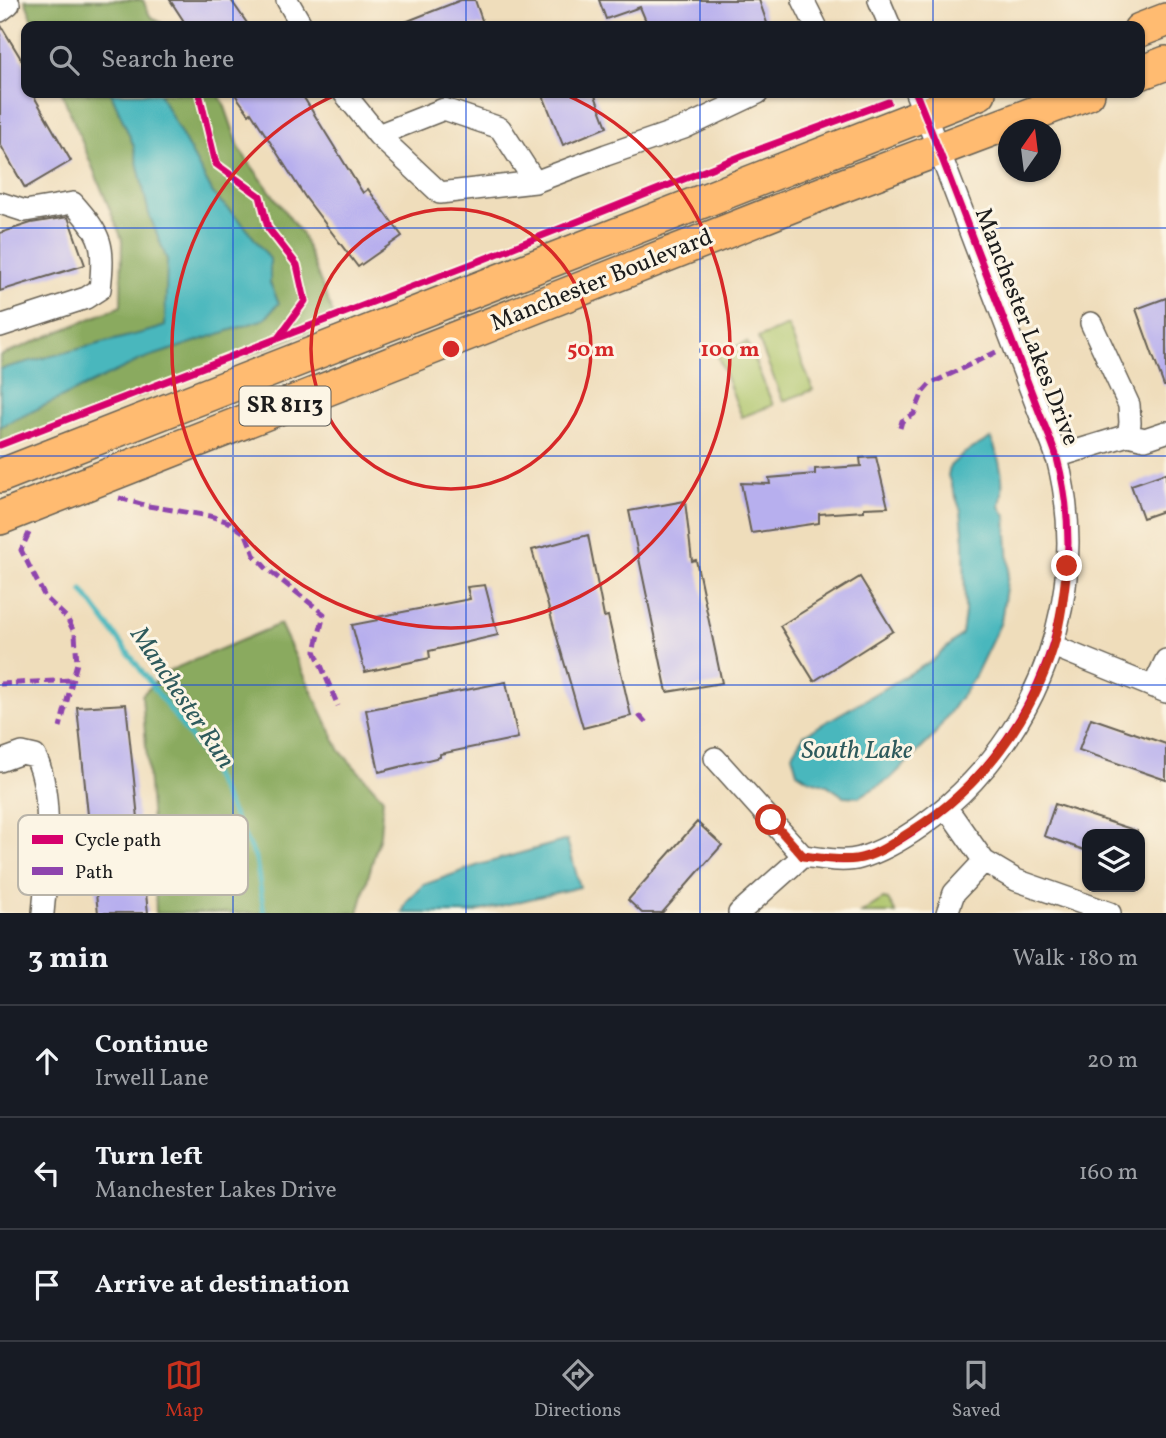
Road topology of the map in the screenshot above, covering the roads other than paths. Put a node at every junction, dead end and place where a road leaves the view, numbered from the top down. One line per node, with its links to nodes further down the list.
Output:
1 (287, 0): 5 (street)
2 (803, 0): 6 (street)
3 (879, 0): 7 (street)
4 (1166, 20): 8 (main road)
5 (299, 21)
6 (814, 21)
7 (888, 21)
8 (1145, 28)
9 (1166, 63): 10 (main road)
10 (1145, 71)
11 (348, 98): 16 (street)
12 (747, 98): 18 (street)
13 (950, 98): 15 (main road, Manchester Boulevard / SR 8113)
14 (1075, 98): 17 (main road, Manchester Boulevard / SR 8113)
15 (920, 103): 17 (street, Manchester Lakes Drive); 25 (main road, Manchester Boulevard / SR 8113)
16 (377, 135): 18 (street); 18 (street)
17 (938, 149): 24 (street, Manchester Lakes Drive); 26 (main road, Manchester Boulevard / SR 8113)
18 (535, 183)
19 (0, 203): 21 (street)
20 (1091, 323): 23 (street)
21 (0, 326)
22 (1166, 432): 23 (street)
23 (1128, 435): 24 (street)
24 (1056, 457): 27 (street, Manchester Lakes Drive)
25 (0, 476)
26 (0, 518)
27 (1053, 646): 29 (street); 32 (street, Manchester Lakes Drive)
28 (1166, 660): 29 (street)
29 (1160, 690)
30 (715, 758): 34 (street)
31 (0, 761): 33 (street)
32 (946, 807): 34 (street, Manchester Lakes Drive); 35 (street)
33 (46, 815)
34 (803, 856): 38 (street)
35 (984, 862): 39 (street); 40 (street)
36 (45, 895): 37 (street)
37 (43, 913)
38 (739, 913)
39 (947, 913)
40 (1110, 913)

